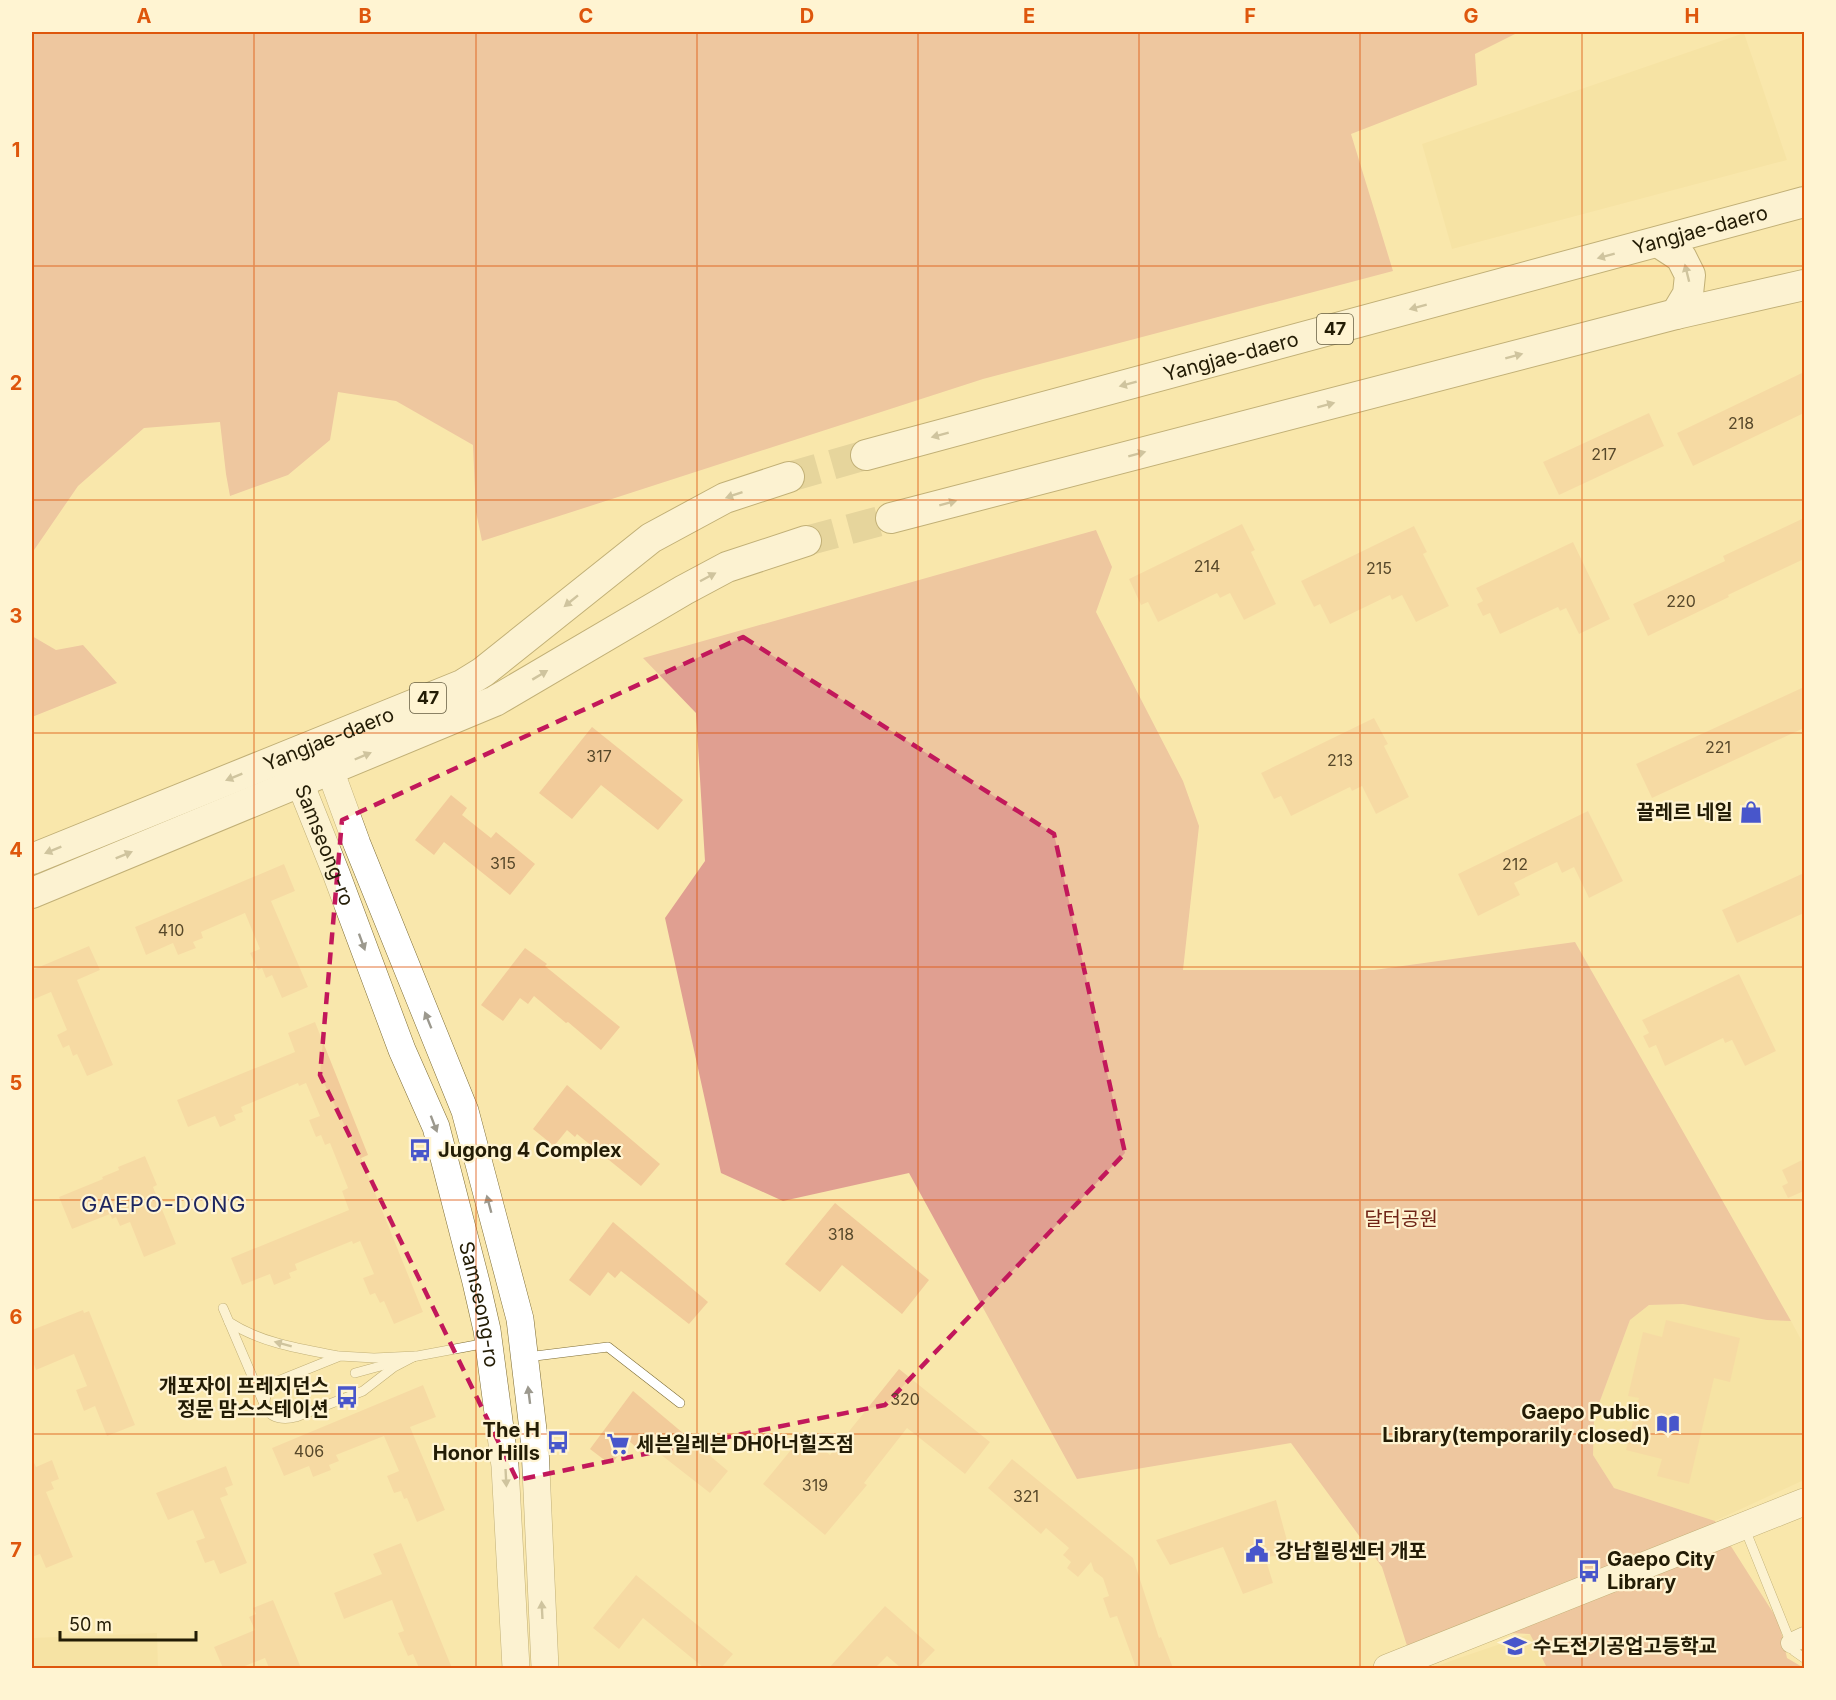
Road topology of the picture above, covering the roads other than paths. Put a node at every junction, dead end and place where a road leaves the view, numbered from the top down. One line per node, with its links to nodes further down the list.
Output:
1 (1804, 202): 2 (main road, Yangjae-daero / 47)
2 (1658, 242): 4 (main road, one-way to 2); 5 (main road, Yangjae-daero / 47, one-way to 5)
3 (1804, 285): 4 (main road)
4 (1676, 314): 7 (main road, one-way to 4)
5 (866, 455)
6 (789, 477): 9 (main road, Yangjae-daero / 47, one-way to 9)
7 (891, 518)
8 (806, 541): 10 (main road, Yangjae-daero / 47, one-way to 8)
9 (304, 749): 10 (main road, Samseong-ro); 11 (main road, Samseong-ro); 12 (main road, Yangjae-daero / 47, one-way to 12)
10 (330, 770): 11 (main road, Yangjae-daero / 47); 19 (main road, Samseong-ro, one-way to 10)
11 (300, 783): 13 (main road, Yangjae-daero / 47, one-way to 11); 16 (main road, Samseong-ro, one-way to 16)
12 (32, 859)
13 (32, 893)
14 (223, 1308): 15 (lane)
15 (229, 1322): 17 (lane, one-way to 15); 22 (lane)
16 (489, 1342): 18 (lane); 27 (main road, Samseong-ro, one-way to 27)
17 (340, 1356): 18 (lane); 22 (lane)
18 (415, 1356): 20 (lane); 22 (lane)
19 (525, 1357): 21 (lane); 28 (main road, Samseong-ro, one-way to 19)
20 (355, 1373)
21 (680, 1403)
22 (265, 1406)
23 (1804, 1502): 24 (main road)
24 (1743, 1525): 25 (lane); 29 (main road)
25 (1798, 1640): 26 (lane)
26 (1804, 1658)
27 (516, 1668)
28 (545, 1668)
29 (1388, 1668)

